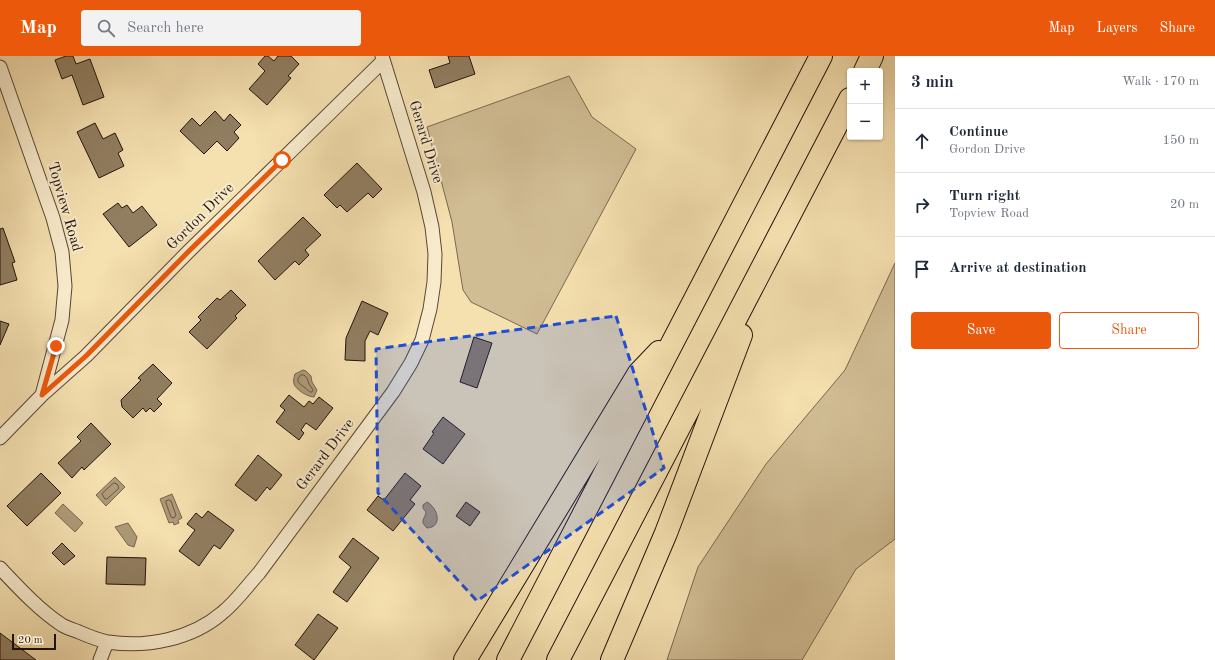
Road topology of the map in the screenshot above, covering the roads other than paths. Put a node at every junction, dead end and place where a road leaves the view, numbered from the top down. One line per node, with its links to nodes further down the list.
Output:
1 (822, 56): 8 (highway)
2 (872, 56): 5 (highway)
3 (382, 58): 9 (street, Gordon Drive); 13 (street, Gerard Drive)
4 (0, 67): 9 (street, Topview Road)
5 (866, 68)
6 (847, 104): 7 (highway)
7 (776, 242): 11 (highway); 17 (highway)
8 (679, 330): 15 (highway); 16 (highway)
9 (42, 395): 10 (street, Topview Road)
10 (0, 438)
11 (666, 533): 18 (highway); 19 (highway)
12 (0, 568): 13 (street, Gerard Drive)
13 (107, 642): 14 (street)
14 (100, 660)
15 (465, 660)
16 (508, 660)
17 (558, 660)
18 (612, 660)
19 (625, 660)

